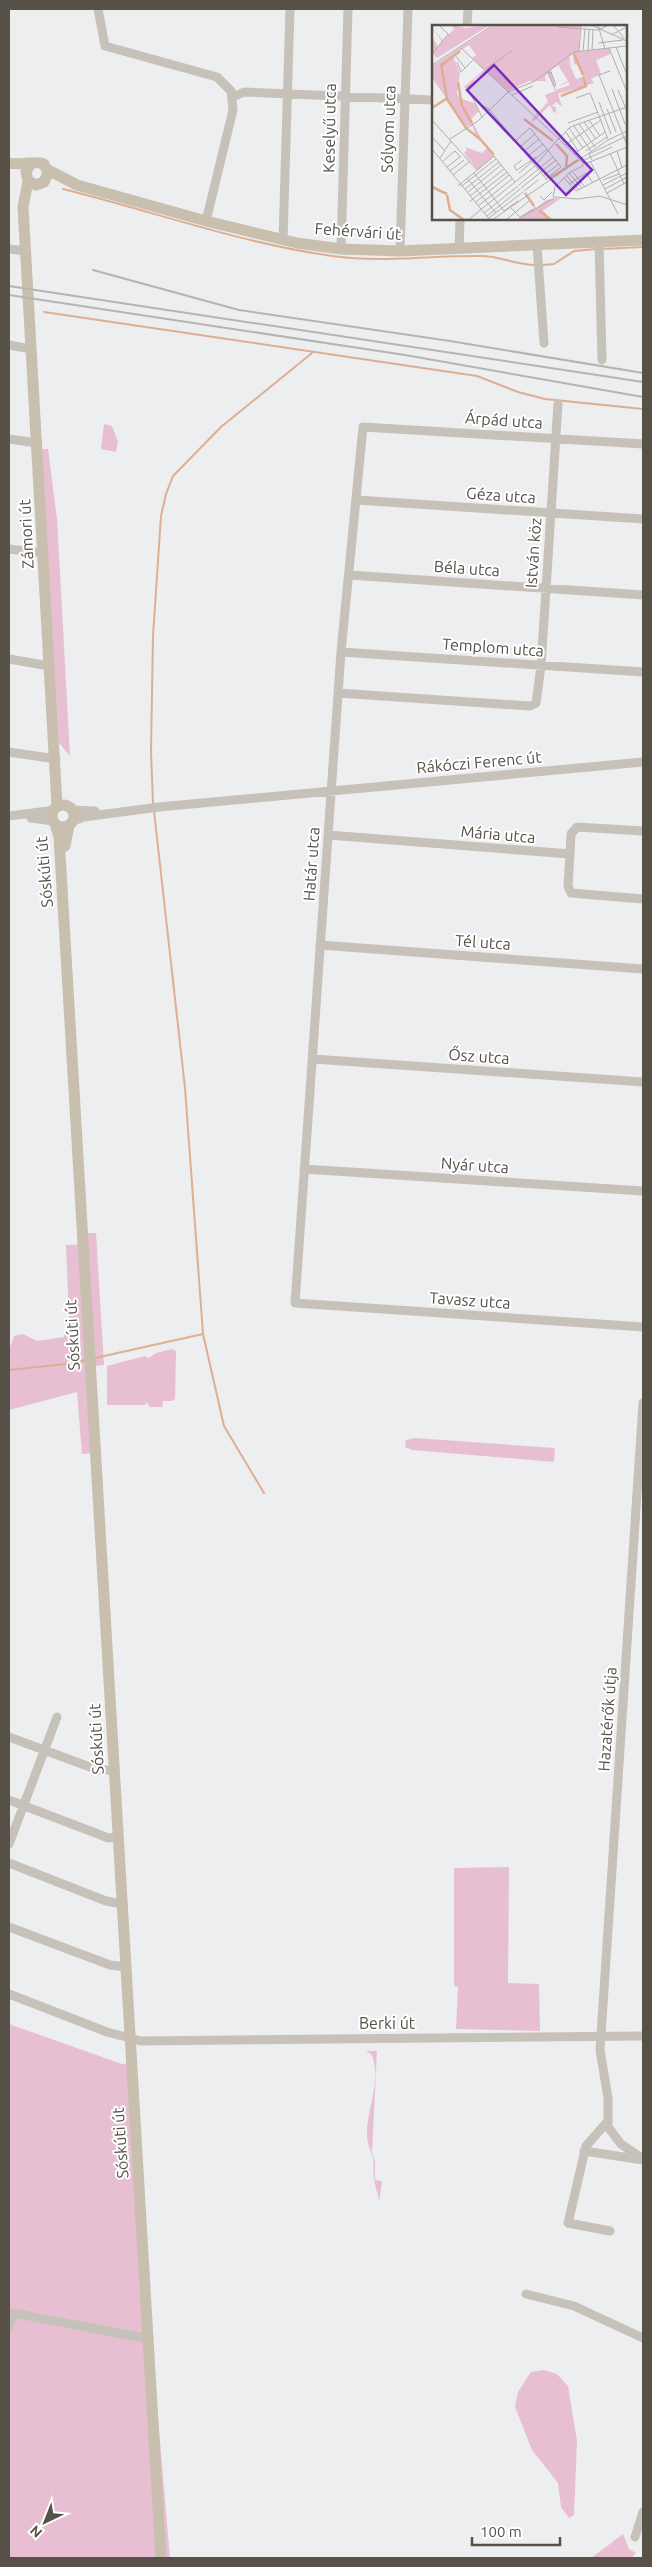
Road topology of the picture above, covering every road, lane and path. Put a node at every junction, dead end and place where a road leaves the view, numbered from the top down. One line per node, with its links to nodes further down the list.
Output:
1 (98, 9): 9 (street)
2 (290, 9): 7 (street)
3 (348, 9): 8 (street, Keselyű utca)
4 (408, 9): 10 (street, Sólyom utca)
5 (468, 9): 6 (street)
6 (467, 25)
7 (286, 95): 8 (street); 9 (street); 17 (street)
8 (344, 96): 10 (street); 22 (street, Keselyű utca)
9 (233, 97): 16 (street)
10 (404, 100): 11 (street); 24 (street, Sólyom utca)
11 (432, 100)
12 (9, 164): 14 (main road, Fehérvári út)
13 (9, 168): 14 (main road, Fehérvári út)
14 (36, 176): 16 (main road, Fehérvári út); 25 (main road, Zámori út)
15 (460, 220): 23 (street)
16 (206, 221): 17 (main road, Fehérvári út)
17 (283, 240): 22 (main road, Fehérvári út)
18 (643, 240): 19 (main road, Fehérvári út)
19 (599, 242): 20 (main road, Fehérvári út); 29 (street)
20 (537, 245): 23 (main road, Fehérvári út); 26 (street)
21 (9, 249): 25 (street)
22 (341, 249): 24 (main road, Fehérvári út)
23 (459, 249): 24 (main road, Fehérvári út)
24 (400, 251)
25 (26, 252): 28 (main road, Zámori út)
26 (544, 343)
27 (9, 345): 28 (street)
28 (31, 349): 34 (main road, Zámori út)
29 (602, 360)
30 (558, 404): 33 (street, István köz)
31 (363, 426): 33 (street, Árpád utca); 36 (street, Határ utca)
32 (9, 439): 34 (street)
33 (555, 439): 35 (street, Árpád utca); 37 (street, István köz)
34 (37, 443): 40 (main road, Zámori út)
35 (643, 444)
36 (357, 500): 37 (street, Géza utca); 41 (street, Határ utca)
37 (550, 513): 38 (street, Géza utca); 42 (street, István köz)
38 (643, 519)
39 (9, 549): 40 (street)
40 (43, 553): 46 (main road, Zámori út)
41 (349, 575): 42 (street, Béla utca); 44 (street, Határ utca)
42 (545, 589): 43 (street, Béla utca); 47 (street, István köz)
43 (643, 595)
44 (341, 652): 47 (street, Templom utca); 49 (street, Határ utca)
45 (9, 659): 46 (street)
46 (49, 666): 51 (main road, Zámori út)
47 (541, 666): 48 (street, Templom utca); 49 (street, István köz)
48 (643, 672)
49 (338, 693): 53 (street, Határ utca)
50 (9, 752): 51 (street)
51 (56, 759): 54 (main road, Zámori út)
52 (643, 762): 53 (street, Rákóczi Ferenc út)
53 (331, 791): 54 (street, Rákóczi Ferenc út); 57 (street, Határ utca)
54 (63, 815): 55 (street, Rákóczi Ferenc út); 72 (main road, Sóskúti út)
55 (9, 816)
56 (643, 831): 58 (street)
57 (328, 835): 58 (street, Mária utca); 60 (street, Határ utca)
58 (570, 854): 59 (street)
59 (643, 899)
60 (320, 945): 61 (street, Tél utca); 62 (street, Határ utca)
61 (643, 970)
62 (313, 1059): 63 (street, Ősz utca); 64 (street, Határ utca)
63 (643, 1082)
64 (304, 1168): 65 (street, Nyár utca); 66 (street, Határ utca)
65 (643, 1192)
66 (295, 1303): 67 (street, Tavasz utca)
67 (643, 1327)
68 (643, 1403): 83 (street, Hazatérők útja)
69 (57, 1717): 71 (street)
70 (9, 1737): 71 (street)
71 (44, 1750): 72 (street); 74 (street)
72 (114, 1770): 75 (main road, Sóskúti út)
73 (9, 1800): 74 (street)
74 (23, 1806): 75 (street); 76 (street)
75 (118, 1837): 78 (main road, Sóskúti út)
76 (9, 1844)
77 (9, 1863): 78 (street)
78 (122, 1904): 80 (main road, Sóskúti út)
79 (9, 1927): 80 (street)
80 (126, 1967): 84 (main road, Sóskúti út)
81 (9, 1994): 84 (street, Berki út)
82 (643, 2036): 83 (street, Berki út)
83 (601, 2037): 84 (street, Berki út); 85 (street, Hazatérők útja)
84 (130, 2039): 92 (main road, Sóskúti út)
85 (608, 2121): 86 (street); 87 (street)
86 (584, 2151): 87 (street); 88 (street)
87 (643, 2160)
88 (610, 2231)
89 (526, 2294): 91 (street)
90 (9, 2327): 92 (street)
91 (643, 2338)
92 (148, 2339): 95 (main road, Sóskúti út)
93 (643, 2512): 94 (street)
94 (635, 2537)
95 (161, 2558)

